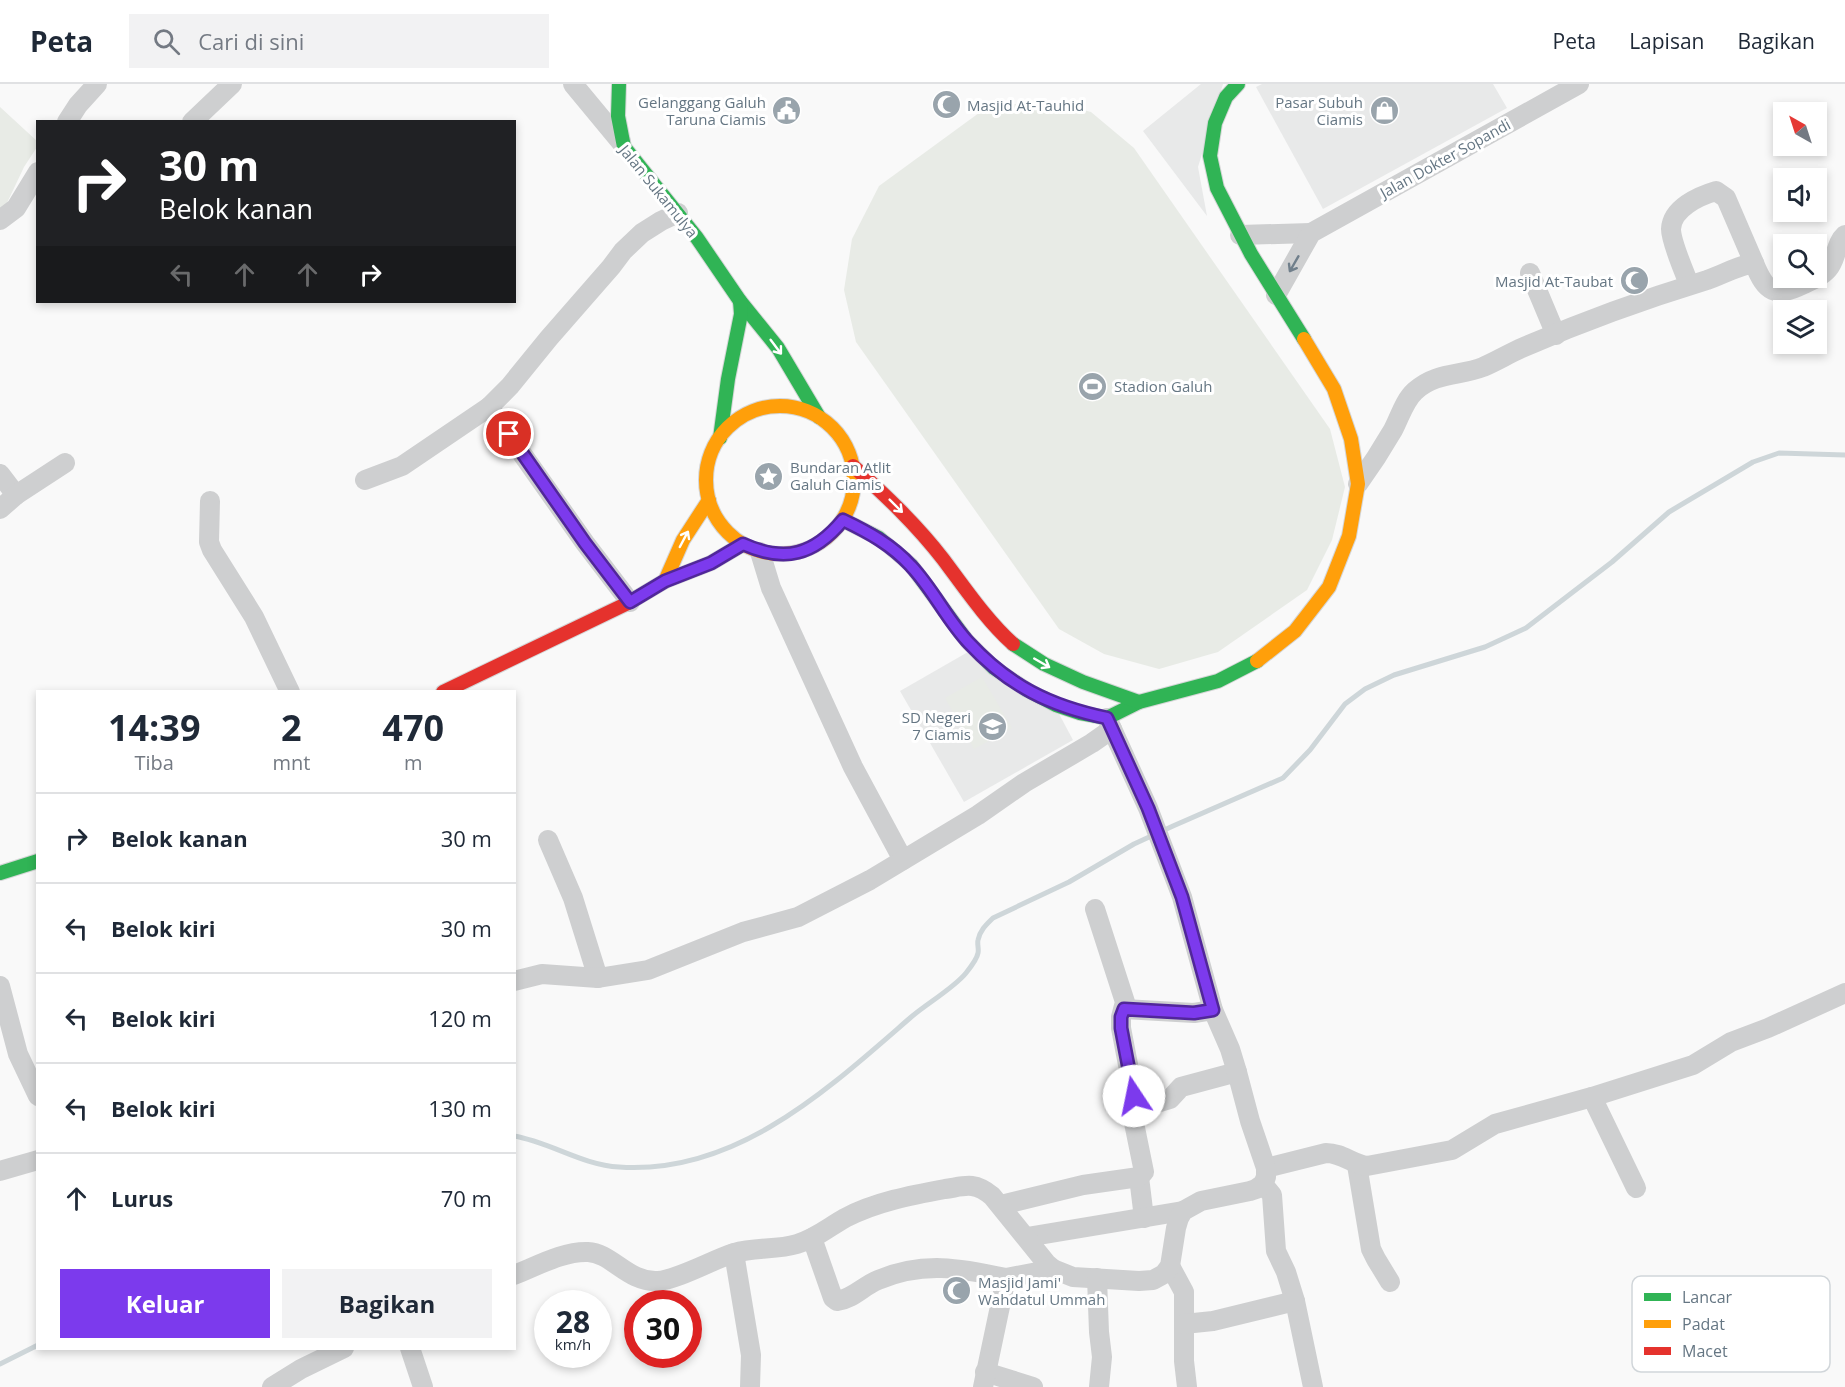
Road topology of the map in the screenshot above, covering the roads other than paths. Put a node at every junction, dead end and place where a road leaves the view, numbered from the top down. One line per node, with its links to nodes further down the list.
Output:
1 (97, 84): 7 (street)
2 (232, 84): 8 (street)
3 (573, 84): 9 (street, Jalan Sukamulya)
4 (619, 84): 9 (street)
5 (1238, 84): 14 (street)
6 (1579, 84): 13 (street, Jalan Dokter Sopandi)
7 (68, 120)
8 (194, 120)
9 (624, 147): 11 (street, Jalan Sukamulya)
10 (36, 175): 12 (street)
11 (678, 213): 20 (street, Jalan Sukamulya); 22 (street)
12 (0, 220)
13 (1311, 233): 14 (street); 19 (street, one-way to 19)
14 (1240, 235): 19 (street)
15 (1845, 235): 16 (street)
16 (1754, 263): 18 (street); 18 (street)
17 (1530, 273): 21 (street)
18 (1689, 284): 21 (street)
19 (1276, 295): 29 (street)
20 (740, 301): 23 (street, Jalan Sukamulya, one-way to 23); 24 (street)
21 (1556, 335): 29 (street)
22 (489, 407): 28 (street); 37 (street)
23 (819, 417): 24 (street); 26 (street)
24 (720, 438): 31 (street)
25 (65, 463): 30 (street)
26 (853, 466): 34 (street); 38 (street, one-way to 38)
27 (0, 474): 30 (street)
28 (365, 480)
29 (1358, 484): 41 (street)
30 (16, 495): 33 (street)
31 (709, 500): 35 (street); 36 (street, one-way to 31)
32 (210, 501): 39 (street)
33 (0, 509)
34 (843, 520): 35 (street); 38 (street)
35 (751, 548): 36 (street); 44 (street)
36 (665, 581): 37 (street)
37 (630, 602): 40 (street)
38 (1003, 655): 41 (street, one-way to 41); 42 (street)
39 (289, 690)
40 (447, 690)
41 (1139, 702): 42 (street)
42 (1109, 723): 44 (street); 53 (street)
43 (548, 840): 48 (street)
44 (903, 860): 48 (street)
45 (36, 862): 46 (street)
46 (0, 873)
47 (1095, 909): 52 (street)
48 (598, 978): 49 (street)
49 (516, 980)
50 (0, 986): 55 (street)
51 (1845, 993): 56 (street)
52 (1124, 1009): 53 (street); 57 (street)
53 (1213, 1010): 54 (street)
54 (1237, 1071): 57 (street); 61 (street)
55 (36, 1092)
56 (1592, 1097): 59 (street); 63 (street)
57 (1134, 1110): 62 (street)
58 (36, 1161): 60 (street)
59 (1357, 1165): 61 (street); 75 (street)
60 (0, 1171)
61 (1264, 1176): 65 (street); 76 (street)
62 (1139, 1177): 64 (street); 66 (street)
63 (1636, 1188)
64 (1001, 1205): 67 (street); 68 (street)
65 (1183, 1211): 66 (street); 70 (street)
66 (1144, 1218): 67 (street)
67 (1027, 1237): 71 (street)
68 (812, 1238): 69 (street); 73 (street)
69 (734, 1253): 72 (street); 83 (street)
70 (1170, 1266): 74 (street); 77 (street)
71 (1053, 1269): 73 (street); 74 (street)
72 (516, 1274)
73 (1006, 1278): 80 (street)
74 (1097, 1278): 85 (street)
75 (1390, 1282)
76 (1295, 1301): 77 (street); 87 (street)
77 (1184, 1324): 86 (street)
78 (340, 1350): 81 (street)
79 (411, 1350): 82 (street)
80 (984, 1380): 84 (street)
81 (272, 1387)
82 (423, 1387)
83 (750, 1387)
84 (1033, 1387)
85 (1099, 1387)
86 (1187, 1387)
87 (1313, 1387)

